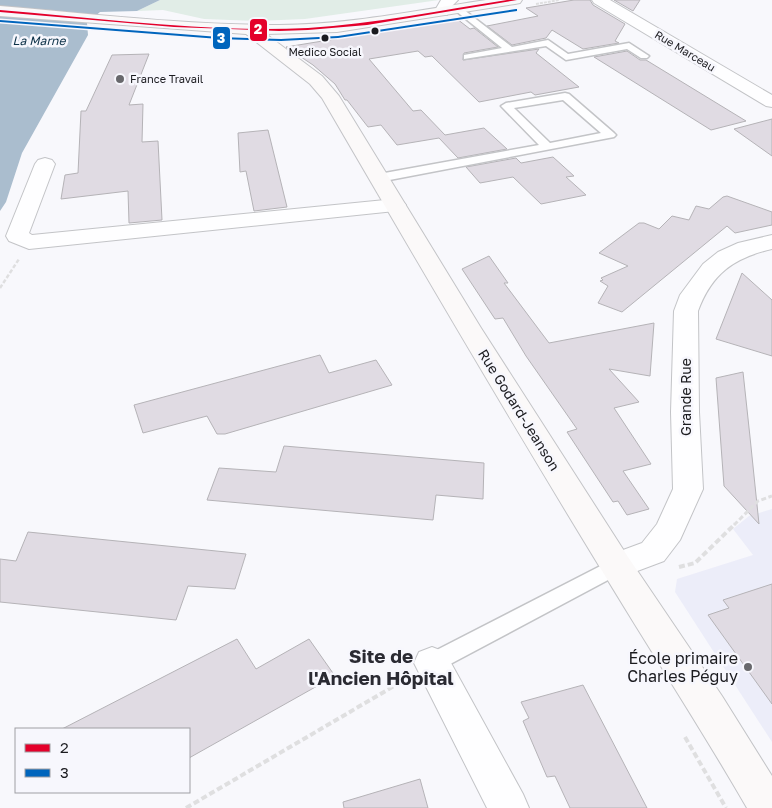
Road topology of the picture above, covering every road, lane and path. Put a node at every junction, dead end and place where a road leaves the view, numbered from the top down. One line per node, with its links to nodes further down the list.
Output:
1 (515, 0): 3 (street)
2 (598, 0): 9 (street, Rue Marceau)
3 (450, 7): 5 (street); 6 (lane)
4 (0, 11): 5 (street)
5 (251, 30): 12 (street, Rue Godard-Jeanson)
6 (510, 50): 7 (lane); 8 (lane)
7 (644, 56)
8 (467, 57)
9 (772, 102)
10 (547, 147): 10 (lane); 12 (lane)
11 (45, 164): 14 (street)
12 (379, 178): 13 (street, Rue Godard-Jeanson)
13 (395, 205): 14 (street); 19 (street, Rue Godard-Jeanson)
14 (29, 242): 16 (path)
15 (772, 242): 18 (street, Grande Rue)
16 (0, 288)
17 (772, 496): 18 (path)
18 (653, 552): 19 (street)
19 (616, 566): 20 (lane); 23 (street, Rue Godard-Jeanson)
20 (432, 663): 21 (path); 22 (street)
21 (186, 808)
22 (509, 808)
23 (769, 808)

